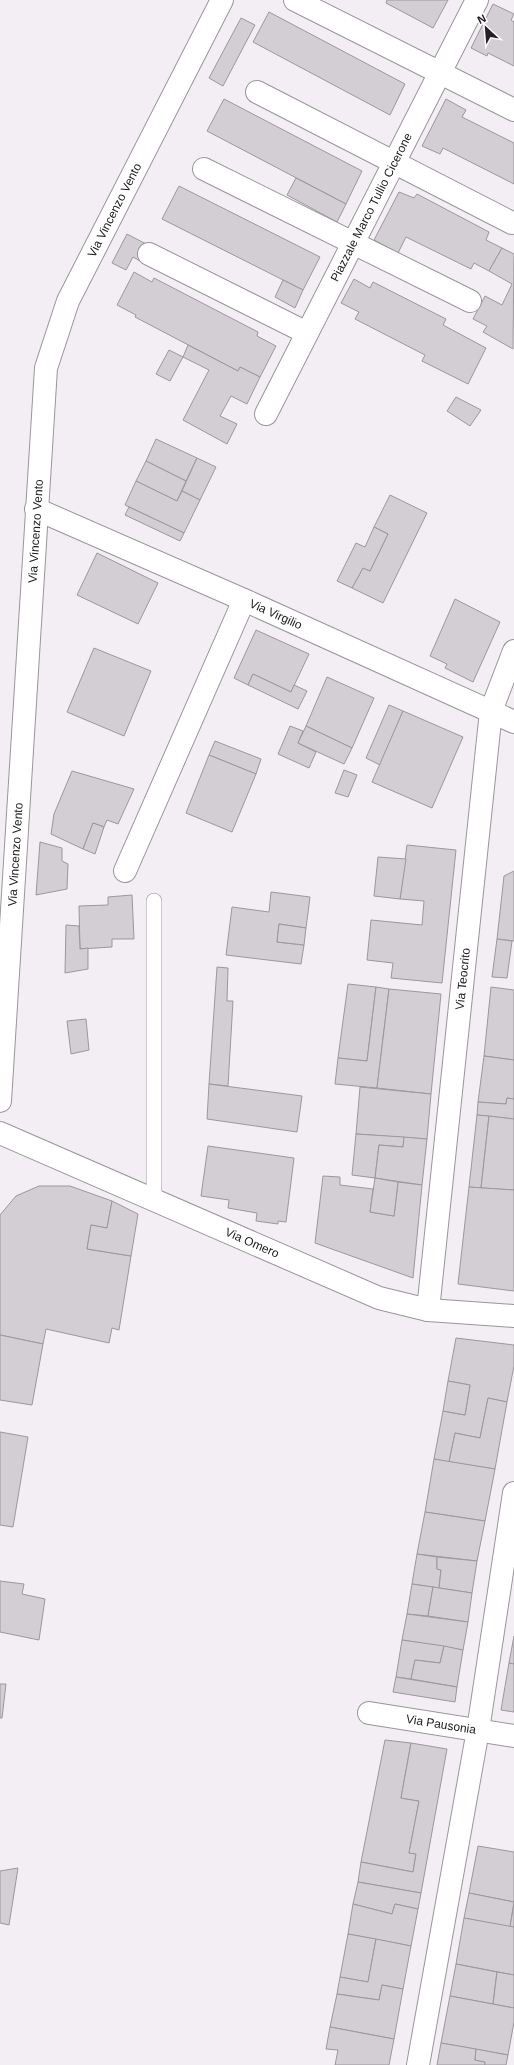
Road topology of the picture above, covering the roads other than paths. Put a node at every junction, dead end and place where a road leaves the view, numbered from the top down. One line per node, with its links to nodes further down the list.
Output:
1 (222, 0): 15 (street, Via Vincenzo Vento)
2 (295, 0): 4 (street)
3 (477, 0): 4 (street, Piazzale Marco Tullio Cicerone)
4 (440, 74): 6 (street); 7 (street, Piazzale Marco Tullio Cicerone)
5 (257, 92): 7 (street)
6 (514, 110)
7 (394, 163): 9 (street); 10 (street, Piazzale Marco Tullio Cicerone)
8 (204, 170): 10 (street)
9 (512, 223)
10 (353, 243): 12 (street); 13 (street, Piazzale Marco Tullio Cicerone)
11 (149, 254): 13 (street)
12 (470, 301)
13 (307, 333): 14 (street, Piazzale Marco Tullio Cicerone)
14 (266, 414)
15 (36, 509): 16 (street, Via Virgilio); 22 (street, Via Vincenzo Vento)
16 (244, 600): 18 (street, Via Virgilio); 20 (street)
17 (514, 651): 18 (street, Via Teocrito)
18 (491, 711): 19 (street, Via Virgilio); 25 (street, Via Teocrito)
19 (514, 722)
20 (125, 871)
21 (154, 901): 24 (lane)
22 (0, 1101)
23 (0, 1133): 24 (street, Via Omero)
24 (154, 1201): 25 (street, Via Omero)
25 (428, 1310): 26 (street, Via Omero)
26 (514, 1316)
27 (514, 1493): 29 (street)
28 (369, 1713): 29 (street, Via Pausonia)
29 (478, 1730): 30 (street, Via Pausonia); 31 (street)
30 (514, 1736)
31 (418, 2065)

